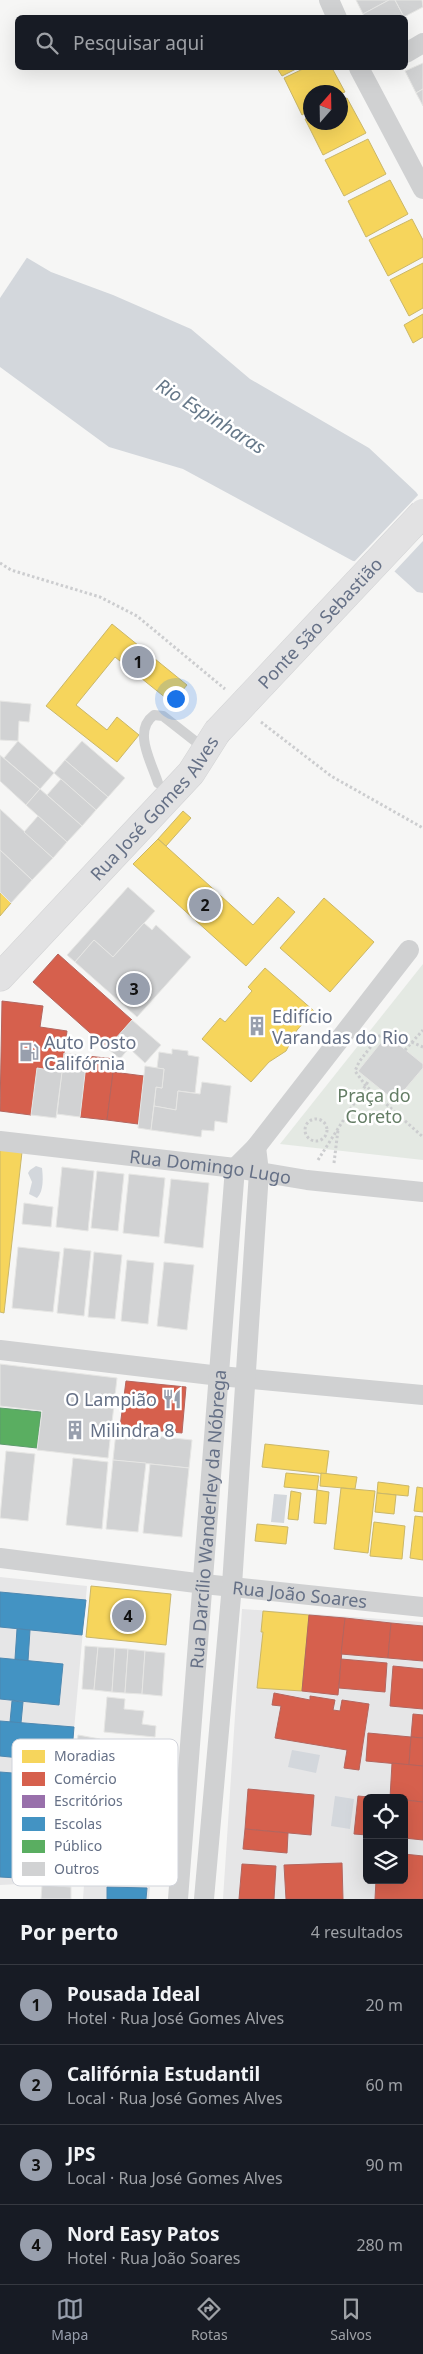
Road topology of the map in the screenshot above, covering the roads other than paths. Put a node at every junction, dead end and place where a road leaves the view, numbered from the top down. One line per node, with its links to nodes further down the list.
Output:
1 (329, 0): 2 (street)
2 (336, 15)
3 (423, 43): 4 (street)
4 (408, 52)
5 (367, 70): 6 (street)
6 (423, 190)
7 (423, 513): 8 (main road, Ponte São Sebastião, bridge)
8 (209, 739): 9 (main road, Rua José Gomes Alves); 9 (lane); 12 (main road, Rua José Gomes Alves)
9 (158, 784): 11 (main road, Rua José Gomes Alves)
10 (409, 950): 14 (street)
11 (0, 951)
12 (0, 977)
13 (0, 1141): 15 (street, Rua Domingo Lugo)
14 (256, 1146): 15 (street); 16 (street, Rua Darcílio Wanderley da Nóbrega)
15 (235, 1168): 16 (street, Rua Domingo Lugo); 19 (street, Rua Darcílio Wanderley da Nóbrega)
16 (259, 1172): 17 (street, Rua Domingo Lugo); 20 (street, Rua Darcílio Wanderley da Nóbrega)
17 (423, 1192)
18 (0, 1350): 19 (street)
19 (220, 1376): 20 (street); 23 (street, Rua Darcílio Wanderley da Nóbrega)
20 (246, 1377): 21 (street); 24 (street, Rua Darcílio Wanderley da Nóbrega)
21 (423, 1395)
22 (0, 1558): 23 (street, Rua João Soares)
23 (204, 1584): 24 (street, Rua João Soares); 26 (street, Rua Darcílio Wanderley da Nóbrega)
24 (232, 1585): 25 (street, Rua João Soares); 27 (street, Rua Darcílio Wanderley da Nóbrega)
25 (423, 1607)
26 (178, 1899)
27 (204, 1899)

